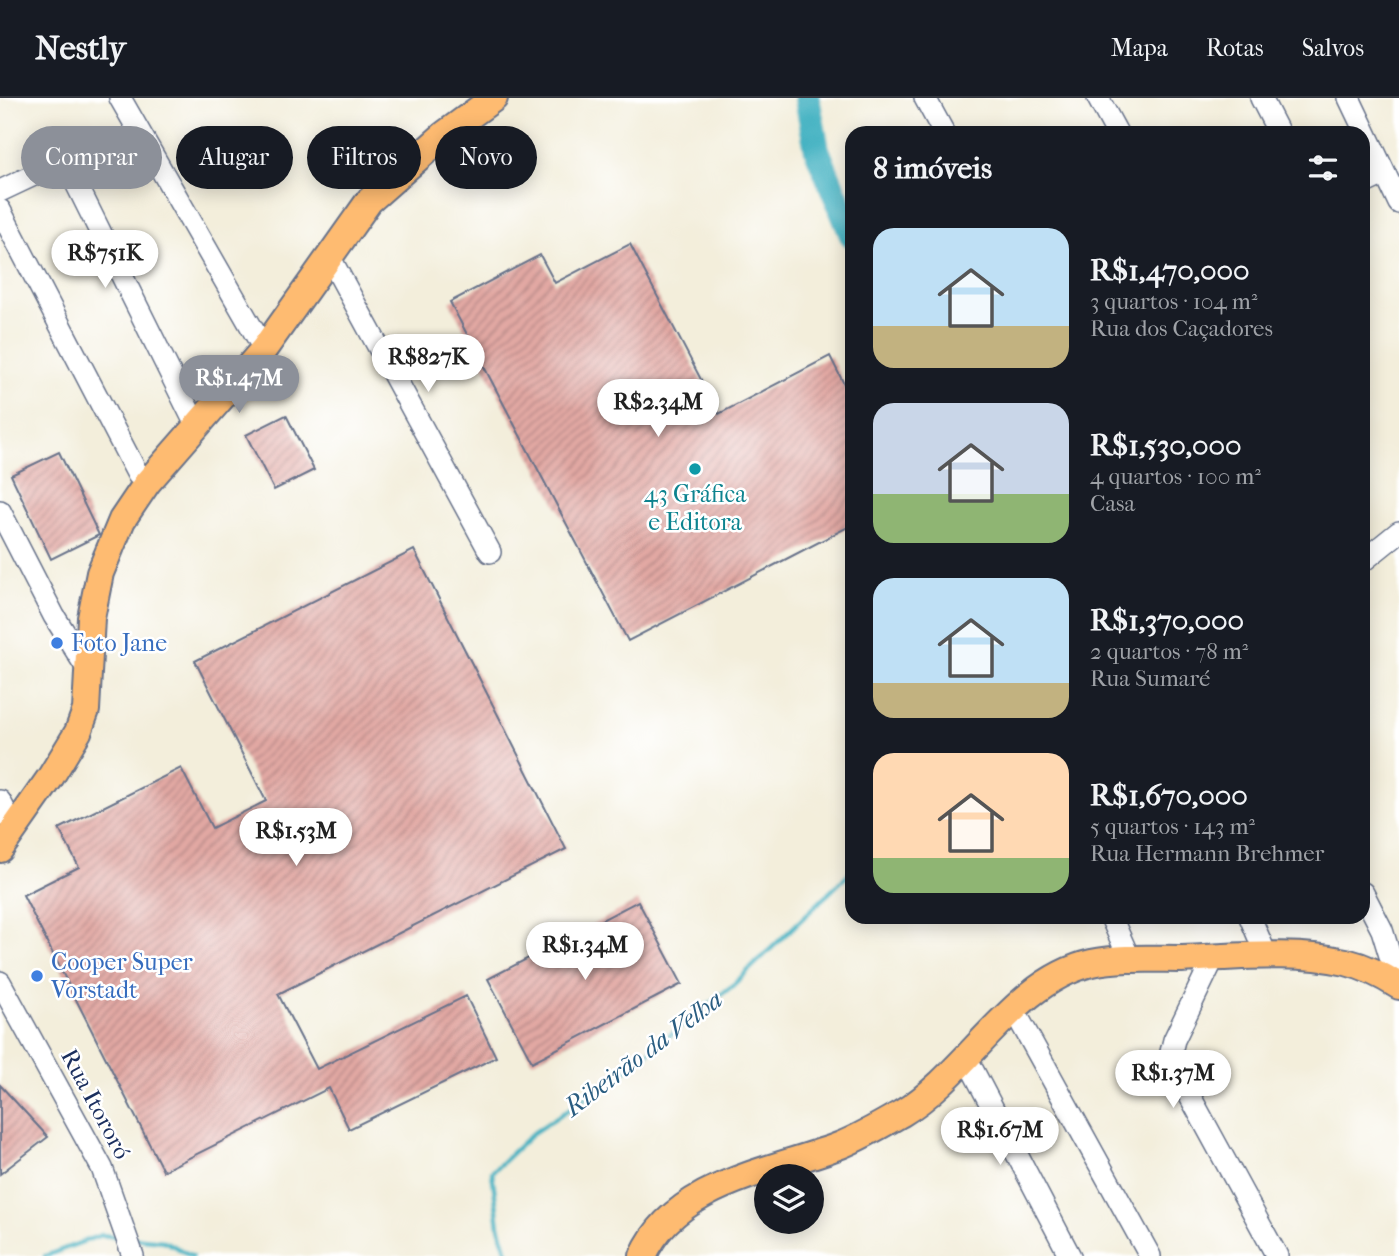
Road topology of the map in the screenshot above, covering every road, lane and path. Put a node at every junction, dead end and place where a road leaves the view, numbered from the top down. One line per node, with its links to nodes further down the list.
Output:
1 (120, 98): 18 (street)
2 (494, 98): 17 (main road)
3 (1098, 98): 8 (street)
4 (1261, 98): 9 (street)
5 (1349, 98): 10 (street)
6 (934, 101): 7 (street)
7 (942, 126)
8 (1112, 126)
9 (1275, 126)
10 (1362, 126)
11 (1370, 144): 12 (street)
12 (1384, 174): 13 (street); 15 (street)
13 (1370, 181)
14 (0, 191): 19 (street)
15 (1399, 203)
16 (0, 210): 20 (street)
17 (329, 256): 18 (main road); 23 (street)
18 (264, 349): 19 (main road)
19 (197, 427): 20 (main road)
20 (147, 483): 26 (main road)
21 (0, 511): 25 (street)
22 (1399, 532): 24 (street)
23 (490, 552)
24 (1370, 555)
25 (54, 616): 26 (street); 27 (street)
26 (91, 618): 27 (main road)
27 (90, 673): 29 (main road)
28 (0, 801): 29 (street)
29 (7, 838)
30 (1370, 907): 37 (street)
31 (1114, 924): 35 (street)
32 (1253, 924): 34 (street)
33 (1214, 957): 34 (main road); 35 (main road); 44 (street)
34 (1267, 957): 37 (main road)
35 (1130, 960): 38 (main road)
36 (0, 982): 40 (street, Rua Itororó)
37 (1399, 985)
38 (1014, 1010): 39 (main road); 43 (street)
39 (967, 1059): 41 (main road); 42 (street)
40 (133, 1256)
41 (643, 1256)
42 (1070, 1256)
43 (1150, 1256)
44 (1277, 1256)

